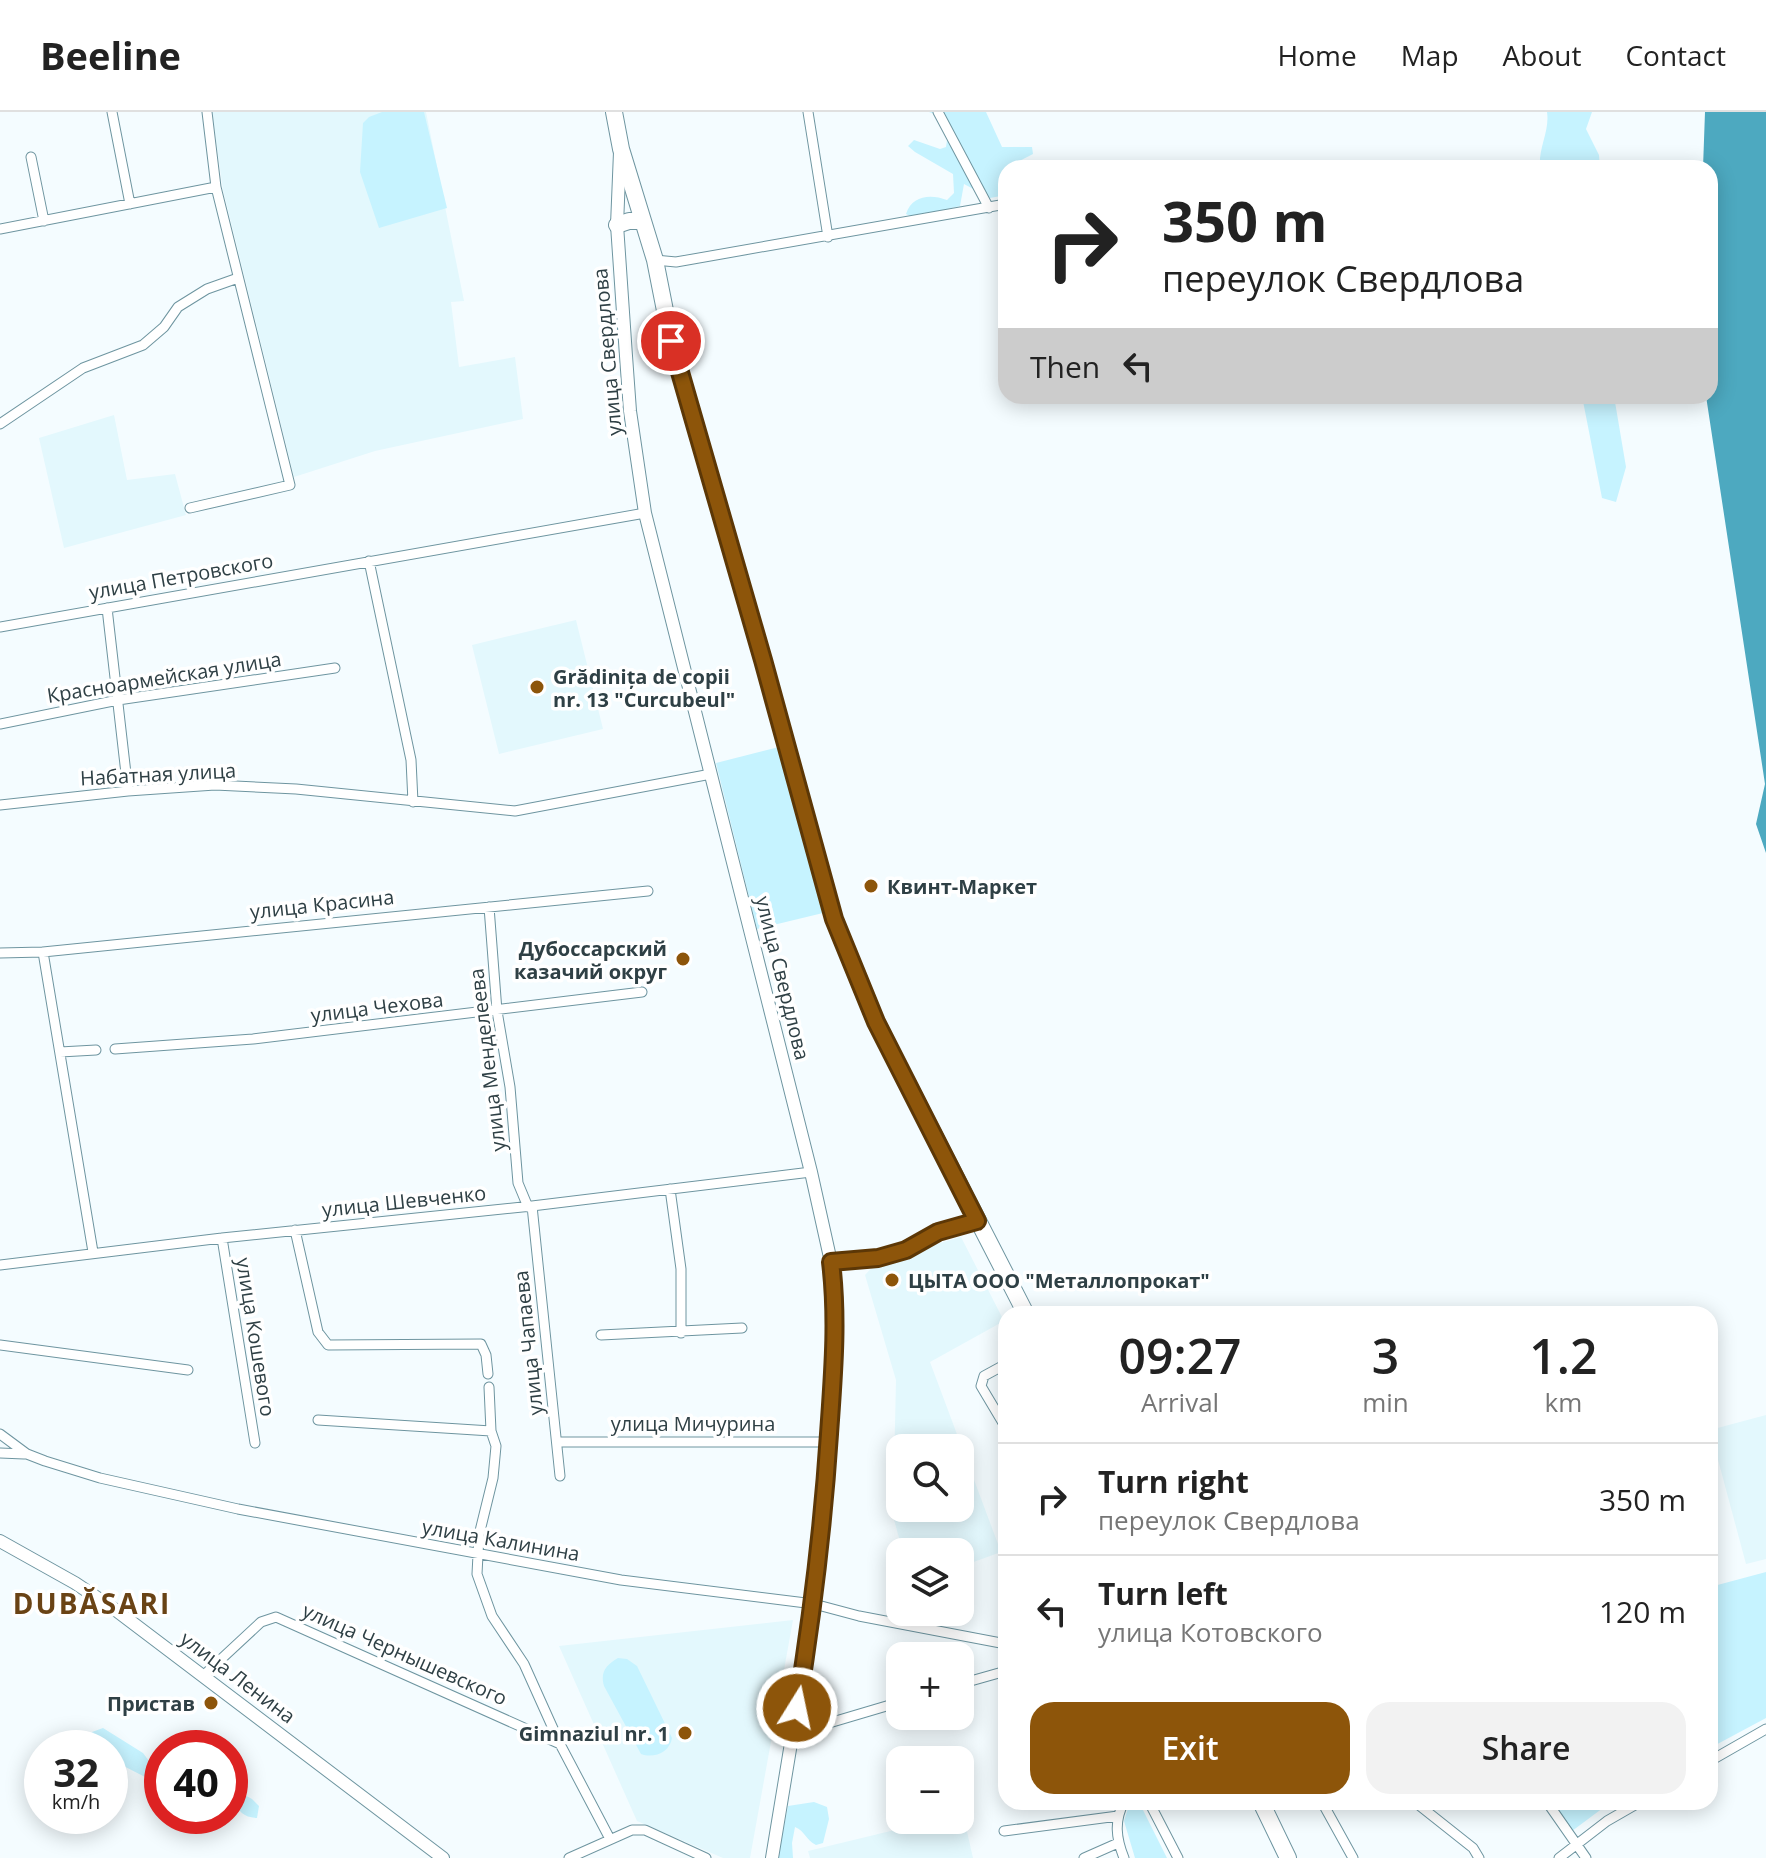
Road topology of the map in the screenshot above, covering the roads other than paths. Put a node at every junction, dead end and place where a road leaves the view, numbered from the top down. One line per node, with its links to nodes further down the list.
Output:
1 (112, 112): 9 (street)
2 (207, 112): 8 (street)
3 (614, 112): 6 (highway, улица Свердлова)
4 (808, 112): 16 (street)
5 (938, 112): 11 (street)
6 (621, 149): 13 (highway); 14 (street, улица Свердлова)
7 (31, 157): 12 (street)
8 (216, 187): 9 (street); 18 (street)
9 (130, 204): 12 (street)
10 (998, 206): 11 (street)
11 (989, 208): 16 (street)
12 (44, 221): 15 (street)
13 (641, 221): 14 (highway); 17 (highway)
14 (617, 225): 21 (street, улица Свердлова)
15 (0, 229)
16 (828, 237): 17 (street)
17 (655, 260): 44 (highway)
18 (238, 278): 19 (street); 20 (street)
19 (0, 424)
20 (190, 508)
21 (645, 513): 22 (street, улица Петровского); 28 (street, улица Свердлова)
22 (369, 561): 23 (street, улица Петровского); 30 (street)
23 (107, 608): 24 (street, улица Петровского); 26 (street)
24 (0, 627)
25 (335, 668): 26 (street, Красноармейская улица)
26 (118, 700): 27 (street, Красноармейская улица); 29 (street)
27 (0, 724)
28 (711, 774): 30 (street, Набатная улица); 41 (street, улица Свердлова)
29 (128, 791): 30 (street, Набатная улица); 31 (street, Набатная улица)
30 (413, 802)
31 (0, 805)
32 (648, 891): 33 (street, улица Красина)
33 (489, 907): 34 (street, улица Красина); 37 (street, улица Менделеева)
34 (43, 952): 35 (street, улица Красина); 40 (street)
35 (0, 953)
36 (642, 992): 37 (street, улица Чехова)
37 (497, 1011): 38 (street, улица Чехова); 43 (street, улица Менделеева)
38 (115, 1049)
39 (96, 1050): 40 (street)
40 (60, 1052): 47 (street)
41 (811, 1172): 42 (street, улица Шевченко); 48 (street, улица Свердлова)
42 (670, 1189): 43 (street, улица Шевченко); 52 (street)
43 (530, 1206): 45 (street, улица Шевченко); 63 (street, улица Чапаева)
44 (977, 1221): 48 (street); 50 (highway)
45 (295, 1230): 46 (street, улица Шевченко); 57 (street)
46 (222, 1238): 47 (street, улица Шевченко); 65 (street, улица Кошевого)
47 (93, 1252): 49 (street, улица Шевченко)
48 (831, 1262): 64 (street, улица Свердлова)
49 (0, 1265)
50 (1022, 1306)
51 (742, 1328): 52 (street)
52 (681, 1333): 53 (street)
53 (601, 1335)
54 (0, 1345): 56 (street)
55 (998, 1368): 59 (street)
56 (188, 1370)
57 (488, 1374)
58 (489, 1387): 61 (street, улица Чернышевского)
59 (998, 1415)
60 (318, 1420): 61 (street)
61 (491, 1431): 70 (street, улица Чернышевского)
62 (0, 1434): 67 (street, улица Калинина)
63 (557, 1442): 64 (street, улица Мичурина); 68 (street, улица Чапаева)
64 (829, 1442): 71 (street, улица Свердлова)
65 (255, 1443)
66 (0, 1453): 67 (street)
67 (27, 1454): 70 (street, улица Калинина)
68 (560, 1476)
69 (0, 1541): 74 (street, улица Ленина)
70 (477, 1554): 71 (street, улица Калинина); 79 (street, улица Чернышевского)
71 (814, 1604): 72 (street, улица Калинина); 78 (street, улица Свердлова)
72 (998, 1643)
73 (998, 1673): 75 (street)
74 (204, 1675): 79 (street, улица Чернышевского); 93 (street, улица Ленина)
75 (974, 1680)
76 (886, 1706): 78 (street)
77 (1766, 1729): 80 (street)
78 (792, 1734): 96 (street, улица Свердлова)
79 (560, 1744): 90 (street, улица Чернышевского)
80 (1718, 1756)
81 (1121, 1810): 88 (street)
82 (1153, 1810): 99 (street)
83 (1265, 1810): 100 (highway)
84 (1326, 1810): 101 (street)
85 (1425, 1810): 102 (street)
86 (1553, 1810): 92 (street)
87 (1626, 1810): 92 (street)
88 (1118, 1816): 89 (street); 91 (street)
89 (1004, 1831)
90 (610, 1839): 94 (street); 95 (street)
91 (1118, 1843): 97 (street); 98 (street)
92 (1577, 1844): 103 (street); 104 (street)
93 (443, 1858)
94 (569, 1858)
95 (706, 1858)
96 (772, 1858)
97 (1084, 1858)
98 (1124, 1858)
99 (1178, 1858)
100 (1288, 1858)
101 (1353, 1858)
102 (1479, 1858)
103 (1559, 1858)
104 (1586, 1858)

